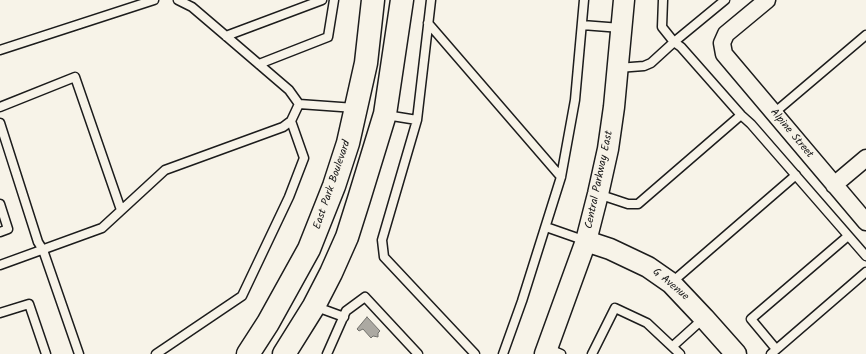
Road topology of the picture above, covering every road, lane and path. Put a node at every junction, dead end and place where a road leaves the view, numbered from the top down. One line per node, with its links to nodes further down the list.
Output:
1 (180, 0): 16 (lane)
2 (322, 0): 16 (lane)
3 (334, 0): 20 (lane)
4 (373, 0): 24 (main road, East Park Boulevard)
5 (402, 0): 26 (main road)
6 (431, 0): 13 (lane)
7 (584, 0): 14 (lane)
8 (624, 0): 15 (street, Central Parkway East)
9 (663, 0): 18 (lane)
10 (725, 0): 18 (lane)
11 (767, 0): 25 (street, Alpine Street)
12 (150, 1): 19 (lane)
13 (428, 23): 28 (lane); 33 (lane)
14 (582, 26): 15 (lane); 33 (lane)
15 (622, 28): 21 (street, Central Parkway East)
16 (226, 36): 20 (lane)
17 (866, 36): 25 (lane)
18 (674, 42): 21 (lane); 27 (lane)
19 (0, 50)
20 (259, 64): 22 (lane)
21 (618, 68): 35 (street, Central Parkway East)
22 (299, 104): 24 (lane); 29 (lane)
23 (0, 107): 37 (lane)
24 (356, 108): 26 (main road); 48 (main road, East Park Boulevard)
25 (774, 113): 34 (street, Alpine Street)
26 (385, 114): 28 (lane); 49 (main road)
27 (741, 115): 32 (lane); 35 (lane)
28 (417, 120): 63 (lane)
29 (291, 121): 37 (lane); 58 (lane)
30 (0, 123): 43 (lane)
31 (866, 158): 34 (street)
32 (796, 175): 41 (lane); 47 (lane)
33 (561, 177): 39 (lane)
34 (834, 185): 38 (street, Alpine Street)
35 (598, 194): 42 (street, Central Parkway East)
36 (0, 204): 40 (lane)
37 (121, 210): 43 (lane)
38 (866, 222)
39 (546, 227): 42 (lane); 64 (lane)
40 (0, 232)
41 (848, 236): 44 (lane); 55 (lane)
42 (586, 240): 47 (street, G Avenue); 54 (street, Central Parkway East)
43 (43, 250): 45 (lane); 57 (lane)
44 (866, 256)
45 (0, 266)
46 (866, 272): 55 (lane)
47 (671, 283): 52 (street, G Avenue)
48 (285, 293): 49 (main road); 59 (main road, East Park Boulevard)
49 (314, 306): 51 (lane); 60 (main road)
50 (0, 313): 56 (lane)
51 (344, 317): 61 (lane); 62 (lane)
52 (704, 318): 53 (lane); 67 (street, G Avenue)
53 (673, 346): 65 (lane); 66 (lane)
54 (551, 352)
55 (774, 352)
56 (46, 354)
57 (79, 354)
58 (156, 354)
59 (248, 354)
60 (284, 354)
61 (327, 354)
62 (418, 354)
63 (475, 354)
64 (503, 354)
65 (592, 354)
66 (680, 354)
67 (736, 354)

